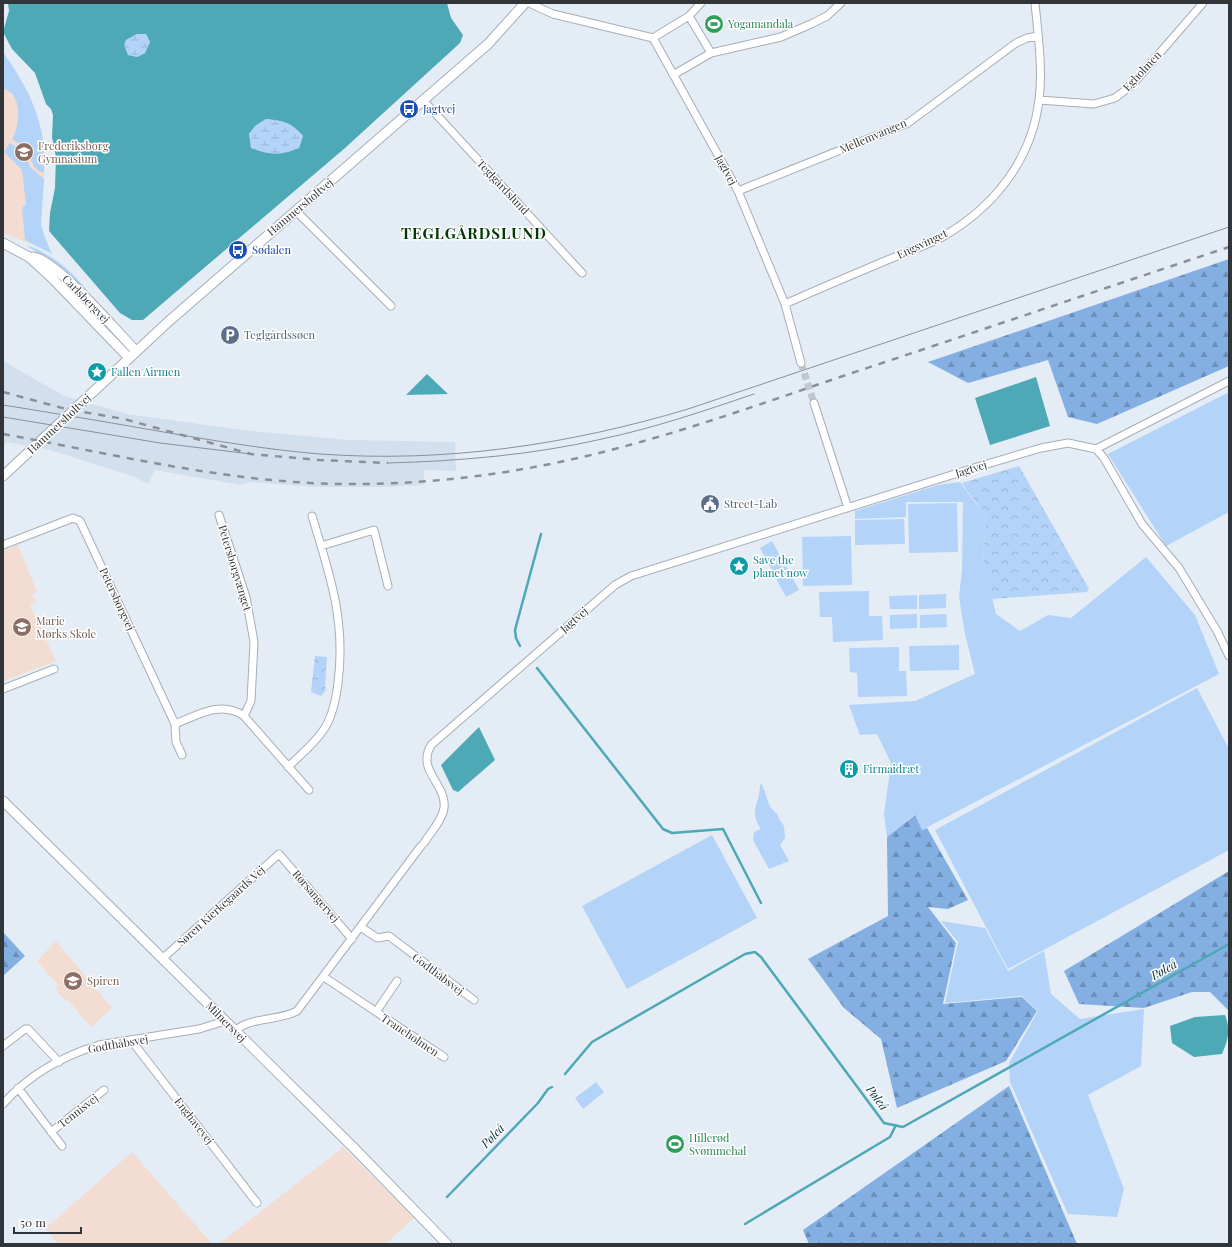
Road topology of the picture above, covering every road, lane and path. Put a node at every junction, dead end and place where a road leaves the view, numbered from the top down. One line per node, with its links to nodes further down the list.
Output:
1 (525, 3): 13 (street, Hammersholtvej)
2 (529, 3): 9 (street)
3 (701, 3): 7 (street)
4 (841, 3): 10 (street)
5 (1035, 3): 8 (street, Engsvinget)
6 (1203, 3): 12 (street, Egholmen)
7 (690, 16): 9 (street); 10 (street)
8 (1038, 36): 12 (street, Engsvinget); 14 (street, Mellemvangen)
9 (653, 38): 11 (street, Jagtvej)
10 (711, 53): 11 (street)
11 (673, 75): 14 (street, Jagtvej)
12 (1039, 100): 18 (street, Engsvinget)
13 (424, 101): 15 (street, Hammersholtvej); 17 (street, Teglgårdslund)
14 (738, 191): 18 (street, Jagtvej)
15 (296, 211): 19 (street); 20 (street, Hammersholtvej)
16 (3, 243): 20 (street, Carlsbergvej)
17 (582, 273)
18 (785, 304): 21 (street, Jagtvej)
19 (391, 306)
20 (133, 354): 25 (street, Hammersholtvej)
21 (800, 363)
22 (1229, 380): 24 (street)
23 (814, 403): 26 (street)
24 (1096, 448): 26 (street, Jagtvej); 32 (street)
25 (3, 476)
26 (848, 508): 42 (street, Jagtvej)
27 (219, 515): 35 (street, Petersborgvænget)
28 (312, 516): 30 (street)
29 (3, 545): 36 (street, Petersborgvej)
30 (321, 546): 31 (street); 38 (street)
31 (388, 586)
32 (1229, 656)
33 (54, 669): 34 (street)
34 (3, 689)
35 (244, 716): 36 (street); 38 (street)
36 (175, 724): 37 (street, Petersborgvej)
37 (182, 755)
38 (288, 767): 39 (street)
39 (309, 790)
40 (3, 801): 44 (street, Milnersvej)
41 (279, 854): 43 (street, Rørsangervej); 44 (street, Søren Kierkegaards Vej)
42 (361, 927): 43 (street); 47 (street, Godthåbsvej)
43 (352, 939): 45 (street)
44 (162, 959): 49 (street, Milnersvej)
45 (324, 977): 48 (street, Traneholmen); 50 (street)
46 (397, 981): 48 (street, Traneholmen)
47 (474, 1000)
48 (376, 1012): 53 (street, Traneholmen)
49 (225, 1021): 50 (street, Milnersvej); 51 (street, Godthåbsvej)
50 (235, 1031): 61 (street, Milnersvej)
51 (130, 1040): 54 (street, Godthåbsvej); 60 (street, Enghavevej)
52 (3, 1046): 54 (street)
53 (444, 1057)
54 (59, 1062): 55 (street, Godthåbsvej)
55 (18, 1088): 57 (street, Godthåbsvej); 58 (street, Tennisvej)
56 (104, 1090): 58 (street, Tennisvej)
57 (3, 1104)
58 (51, 1132): 59 (street, Tennisvej)
59 (62, 1146)
60 (257, 1203)
61 (446, 1244)

